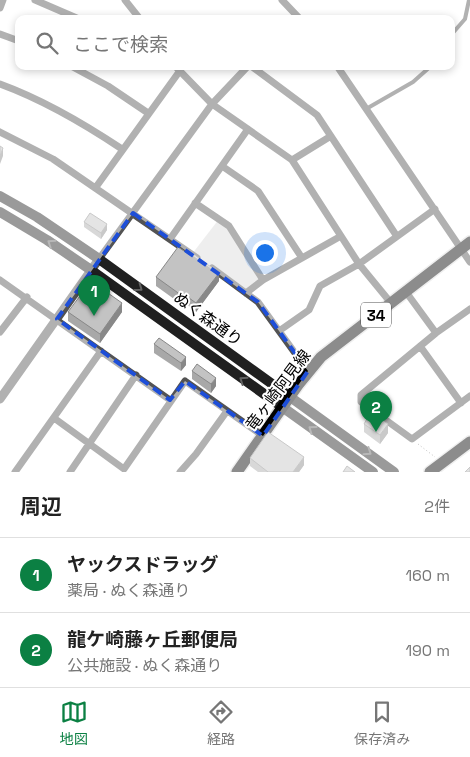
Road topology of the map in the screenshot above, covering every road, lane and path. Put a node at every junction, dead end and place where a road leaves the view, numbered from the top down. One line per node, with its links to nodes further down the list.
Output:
1 (3, 0): 6 (street)
2 (35, 0): 7 (street)
3 (125, 0): 8 (street)
4 (282, 0): 9 (street)
5 (469, 0): 10 (lane)
6 (0, 8)
7 (69, 15)
8 (137, 15)
9 (293, 15)
10 (455, 31)
11 (0, 34): 12 (street)
12 (15, 40)
13 (78, 70): 23 (street)
14 (176, 70): 23 (street)
15 (178, 70): 21 (street)
16 (246, 70): 21 (street)
17 (255, 70): 26 (street)
18 (340, 70): 22 (street)
19 (426, 70): 22 (lane)
20 (0, 84): 27 (street)
21 (212, 104): 24 (street); 35 (street)
22 (366, 109): 33 (street)
23 (148, 113): 27 (street)
24 (248, 129): 28 (street); 29 (street)
25 (0, 132): 30 (street)
26 (331, 136): 28 (street); 36 (street)
27 (122, 149): 30 (street)
28 (292, 160): 37 (street)
29 (222, 166): 32 (street); 40 (street)
30 (96, 187): 35 (street)
31 (0, 196): 41 (main road, ぬく森通り)
32 (195, 203): 38 (street); 46 (street)
33 (435, 209): 36 (street); 39 (street)
34 (0, 212): 44 (main road, ぬく森通り, one-way to 34)
35 (133, 213): 38 (street); 41 (street)
36 (396, 235): 43 (street)
37 (341, 236): 40 (street); 43 (street)
38 (170, 238): 48 (street)
39 (466, 245): 42 (street); 47 (main road, 竜ヶ崎阿見線 / 34)
40 (302, 258): 46 (street)
41 (99, 259): 44 (street); 60 (main road, ぬく森通り, one-way to 60)
42 (470, 262)
43 (359, 264): 50 (street); 53 (street)
44 (91, 270): 52 (street); 65 (main road, ぬく森通り, one-way to 44)
45 (0, 280): 49 (street)
46 (263, 280): 48 (street)
47 (406, 292): 50 (main road, 竜ヶ崎阿見線 / 34); 55 (street)
48 (246, 293): 53 (street)
49 (27, 298): 52 (street); 54 (street)
50 (391, 303): 58 (main road, 竜ヶ崎阿見線 / 34)
51 (470, 310): 55 (street)
52 (57, 319): 57 (street); 62 (street)
53 (279, 331): 58 (street)
54 (0, 332)
55 (436, 333): 56 (street)
56 (420, 346): 64 (street); 69 (street)
57 (101, 351): 59 (street); 67 (street)
58 (308, 371): 60 (main road, 竜ヶ崎阿見線 / 34)
59 (136, 375): 63 (street); 71 (street)
60 (290, 396): 65 (main road, 竜ヶ崎阿見線 / 34); 79 (main road, ぬく森通り, one-way to 79)
61 (470, 396): 64 (street)
62 (0, 399)
63 (170, 400): 66 (street); 74 (street)
64 (461, 403): 69 (street)
65 (283, 408): 68 (main road, 竜ヶ崎阿見線 / 34); 78 (main road, ぬく森通り, one-way to 65)
66 (227, 411): 68 (street); 77 (street)
67 (54, 418): 71 (street); 75 (street)
68 (263, 436): 73 (main road, 竜ヶ崎阿見線 / 34)
69 (412, 439): 72 (path)
70 (470, 442): 80 (main road)
71 (89, 444): 74 (street); 76 (street)
72 (435, 457)
73 (241, 470)
74 (125, 471)
75 (16, 472)
76 (70, 472)
77 (180, 472)
78 (373, 472)
79 (394, 472)
80 (430, 472)

